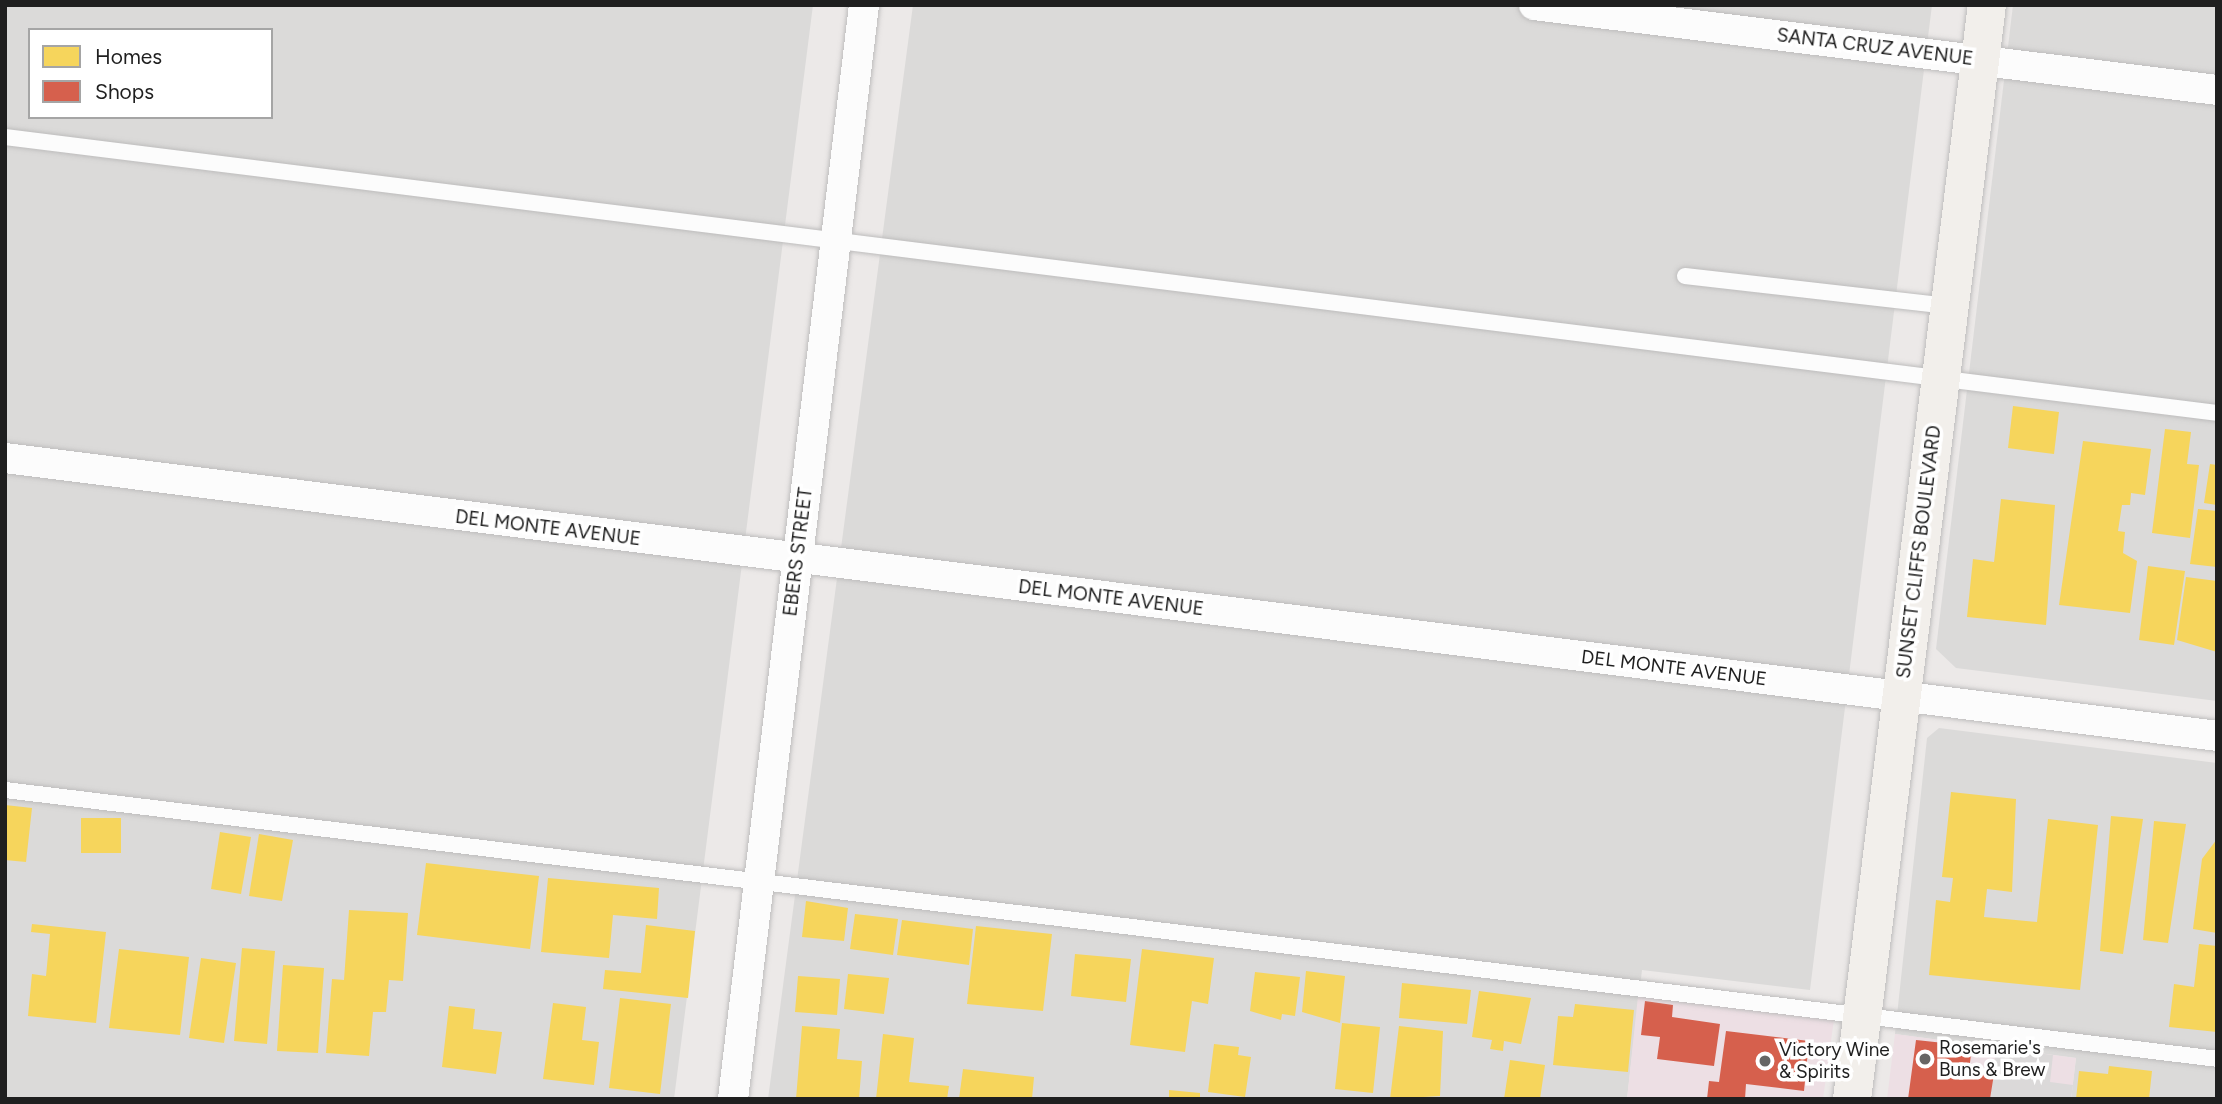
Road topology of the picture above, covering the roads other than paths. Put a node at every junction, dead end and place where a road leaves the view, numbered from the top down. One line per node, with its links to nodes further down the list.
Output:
1 (864, 5): 7 (street, EBERS STREET)
2 (1534, 5): 4 (street, SANTA CRUZ AVENUE)
3 (1987, 5): 4 (main road, SUNSET CLIFFS BOULEVARD)
4 (1980, 59): 5 (street, SANTA CRUZ AVENUE); 9 (main road, SUNSET CLIFFS BOULEVARD)
5 (2217, 90)
6 (5, 137): 7 (lane)
7 (836, 243): 10 (lane); 13 (street, EBERS STREET)
8 (1685, 276): 9 (lane)
9 (1950, 306): 10 (main road, SUNSET CLIFFS BOULEVARD)
10 (1941, 382): 11 (lane); 14 (main road, SUNSET CLIFFS BOULEVARD)
11 (2217, 413)
12 (5, 458): 13 (street, DEL MONTE AVENUE)
13 (797, 558): 14 (street, DEL MONTE AVENUE); 17 (street, EBERS STREET)
14 (1901, 695): 15 (street, DEL MONTE AVENUE); 18 (main road, SUNSET CLIFFS BOULEVARD)
15 (2217, 736)
16 (5, 790): 17 (lane)
17 (758, 879): 18 (lane); 20 (street, EBERS STREET)
18 (1862, 1014): 19 (lane); 21 (main road, SUNSET CLIFFS BOULEVARD)
19 (2217, 1059)
20 (733, 1099)
21 (1852, 1099)

